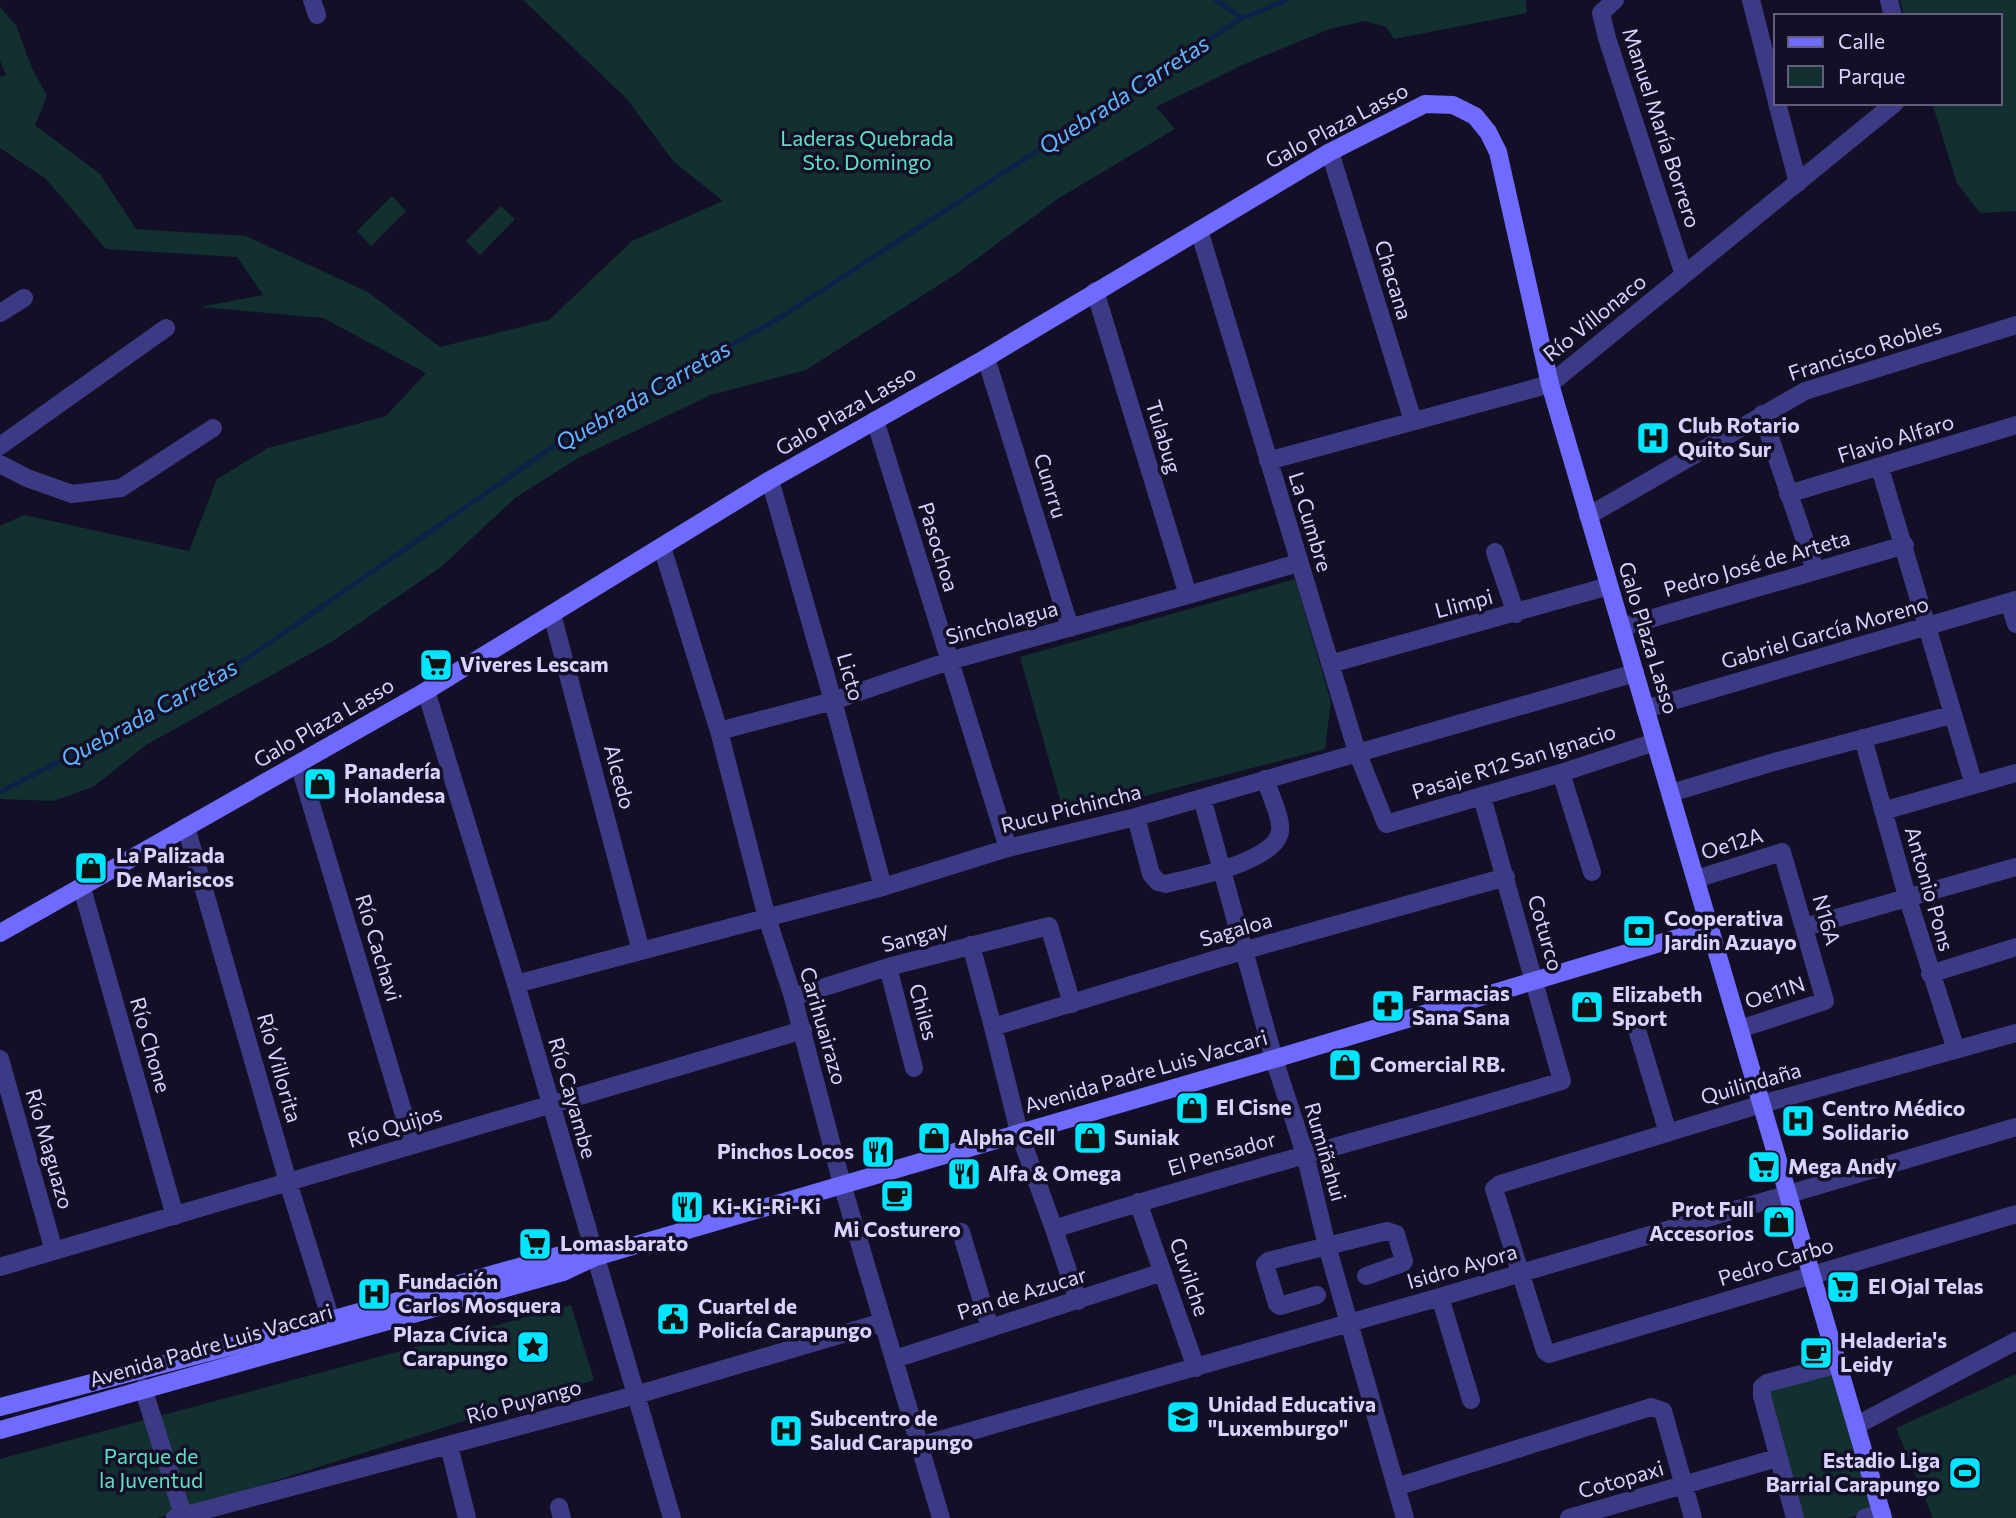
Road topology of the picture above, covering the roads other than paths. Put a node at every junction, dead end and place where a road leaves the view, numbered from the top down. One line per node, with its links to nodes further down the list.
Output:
1 (1751, 0): 3 (street)
2 (1605, 4): 9 (street, Manuel María Borrero)
3 (1774, 89)
4 (1778, 105): 7 (street)
5 (1893, 105): 7 (street, Río Villonaco)
6 (1330, 152): 8 (street, Galo Plaza Lasso); 16 (street, Galo Plaza Lasso); 19 (street, Chacana)
7 (1798, 183): 9 (street, Río Villonaco)
8 (1199, 230): 10 (street, Galo Plaza Lasso); 23 (street, La Cumbre)
9 (1684, 275): 16 (street, Río Villonaco)
10 (1095, 291): 15 (street, Galo Plaza Lasso); 35 (street, Tulabug)
11 (24, 298): 12 (street)
12 (0, 313)
13 (2016, 325): 17 (street, Francisco Robles)
14 (166, 328): 22 (street)
15 (986, 358): 18 (street, Galo Plaza Lasso); 42 (street, Cunrru)
16 (1550, 384): 19 (street, Río Villonaco); 28 (street, Galo Plaza Lasso)
17 (1762, 414): 27 (street); 28 (street, Francisco Robles)
18 (875, 420): 26 (street, Galo Plaza Lasso); 43 (street, Pasochoa)
19 (1413, 421): 23 (street, Río Villonaco)
20 (2016, 425): 25 (street, Flavio Alfaro)
21 (213, 428): 24 (street)
22 (0, 446)
23 (1268, 461): 32 (street, La Cumbre)
24 (0, 464)
25 (1880, 468): 27 (street, Flavio Alfaro); 29 (street)
26 (769, 480): 30 (street, Galo Plaza Lasso); 47 (street, Licto)
27 (1788, 495): 33 (street)
28 (1588, 516): 34 (street, Galo Plaza Lasso)
29 (1905, 545): 33 (street, Pedro José de Arteta); 41 (street)
30 (662, 547): 37 (street, Galo Plaza Lasso); 50 (street, Carihuairazo)
31 (1495, 552): 38 (street)
32 (1298, 563): 35 (street, Sincholagua); 44 (street, La Cumbre)
33 (1815, 570): 40 (street, Pedro José de Arteta)
34 (1609, 586): 38 (street, Llimpi); 40 (street, Galo Plaza Lasso)
35 (1188, 596): 42 (street, Sincholagua)
36 (2013, 601): 39 (street); 41 (street, Gabriel García Moreno)
37 (552, 614): 46 (street, Galo Plaza Lasso); 83 (street, Alcedo)
38 (1516, 614): 44 (street, Llimpi)
39 (2016, 624)
40 (1622, 627): 45 (street, Galo Plaza Lasso)
41 (1929, 627): 48 (street, Gabriel García Moreno); 49 (street)
42 (1070, 628): 43 (street, Sincholagua)
43 (949, 661): 47 (street, Sincholagua); 66 (street, Pasochoa)
44 (1330, 664): 53 (street, La Cumbre)
45 (1634, 673): 48 (street, Galo Plaza Lasso); 53 (street, Rucu Pichincha)
46 (426, 691): 54 (street, Galo Plaza Lasso); 87 (street, Río Cayambe)
47 (833, 701): 50 (street, Sincholagua); 73 (street, Licto)
48 (1645, 709): 52 (street, Galo Plaza Lasso)
49 (1951, 715): 51 (street); 58 (street)
50 (719, 731): 76 (street, Carihuairazo)
51 (1863, 738): 59 (street); 62 (street, Antonio Pons)
52 (1655, 742): 55 (street, Pasaje R12 San Ignacio); 59 (street, Galo Plaza Lasso)
53 (1357, 752): 57 (street, Rucu Pichincha); 64 (street, La Cumbre)
54 (299, 764): 65 (street, Galo Plaza Lasso); 106 (street, Río Cachavi)
55 (1561, 773): 60 (street, Pasaje R12 San Ignacio); 70 (street)
56 (2016, 774): 58 (street)
57 (1265, 779): 61 (street, Rucu Pichincha); 69 (street)
58 (1973, 785): 62 (street)
59 (1671, 793): 72 (street, Galo Plaza Lasso)
60 (1482, 797): 64 (street, Pasaje R12 San Ignacio); 71 (street, Coturco)
61 (1202, 798): 63 (street, Rucu Pichincha); 69 (street, Rumiñahui)
62 (1883, 811): 75 (street, Antonio Pons)
63 (1136, 817): 66 (street, Rucu Pichincha); 69 (street)
64 (1386, 824)
65 (186, 827): 74 (street, Galo Plaza Lasso); 108 (street, Río Villorita)
66 (1008, 848): 73 (street, Rucu Pichincha)
67 (1782, 852): 72 (street, Oe12A); 77 (street, N16A)
68 (2016, 867): 75 (street)
69 (1222, 869): 82 (street, Rumiñahui)
70 (1592, 872)
71 (1506, 877): 82 (street, Sagaloa); 86 (street, Coturco)
72 (1696, 879): 78 (street, Galo Plaza Lasso)
73 (883, 887): 76 (street, Rucu Pichincha)
74 (82, 888): 79 (street, Galo Plaza Lasso); 113 (street, Río Chone)
75 (1907, 897): 77 (street); 85 (street, Antonio Pons)
76 (767, 918): 83 (street, Rucu Pichincha); 88 (street, Carihuairazo)
77 (1805, 927): 89 (street, N16A)
78 (1710, 928): 86 (street, Avenida Padre Luis Vaccari); 91 (street, Galo Plaza Lasso)
79 (0, 933)
80 (971, 946): 84 (street, Sangay); 90 (street, Sangay); 93 (street)
81 (2016, 947): 85 (street)
82 (1246, 950): 90 (street, Sagaloa); 98 (street, Rumiñahui)
83 (641, 951): 87 (street, Rucu Pichincha)
84 (888, 967): 88 (street, Sangay); 99 (street, Chiles)
85 (1930, 974): 96 (street, Antonio Pons)
86 (1535, 980): 98 (street, Avenida Padre Luis Vaccari); 100 (street, Coturco)
87 (516, 984): 101 (street, Río Cayambe)
88 (793, 997): 92 (street, Carihuairazo)
89 (1825, 1001): 91 (street, Oe11N)
90 (1072, 1004): 93 (street, Sagaloa)
91 (1740, 1029): 102 (street, Galo Plaza Lasso)
92 (803, 1030): 101 (street, Río Quijos); 109 (street, Carihuairazo)
93 (994, 1033): 104 (street)
94 (1639, 1033): 105 (street)
95 (2016, 1033): 96 (street, Quilindaña)
96 (1956, 1050): 102 (street, Quilindaña)
97 (0, 1059): 117 (street, Río Maguazo)
98 (1274, 1059): 104 (street, Avenida Padre Luis Vaccari); 107 (street, Rumiñahui)
99 (914, 1068)
100 (1562, 1081): 107 (street, El Pensador)
101 (551, 1104): 106 (street, Río Quijos); 118 (street, Río Cayambe)
102 (1762, 1104): 105 (street, Quilindaña); 110 (street, Galo Plaza Lasso)
103 (2016, 1127): 110 (street, Isidro Ayora)
104 (1019, 1132): 109 (street, Avenida Padre Luis Vaccari); 114 (street)
105 (1668, 1133): 121 (street, Quilindaña)
106 (413, 1145): 108 (street, Río Quijos)
107 (1305, 1154): 111 (street, El Pensador); 116 (street, Rumiñahui)
108 (288, 1182): 113 (street, Río Quijos); 127 (street, Río Villorita)
109 (842, 1184): 118 (street, Avenida Padre Luis Vaccari); 128 (street, Carihuairazo)
110 (1788, 1193): 121 (street, Isidro Ayora); 122 (street, Galo Plaza Lasso)
111 (1138, 1202): 114 (street, El Pensador); 120 (street, Cuvilche)
112 (2016, 1214): 122 (street, Pedro Carbo)
113 (175, 1216): 117 (street, Río Quijos)
114 (1054, 1229): 126 (street)
115 (961, 1232): 130 (street)
116 (1327, 1246): 123 (street); 124 (street); 129 (street, Rumiñahui)
117 (54, 1251): 119 (street, Río Quijos)
118 (595, 1257): 127 (street, Avenida Padre Luis Vaccari); 135 (street, Avenida Padre Luis Vaccari); 136 (street, Río Cayambe)
119 (0, 1267)
120 (1163, 1272): 126 (street, Pan de Azucar); 134 (street, Cuvilche)
121 (1520, 1273): 122 (street, Pedro Carbo); 125 (street, Isidro Ayora)
122 (1812, 1274): 133 (street, Galo Plaza Lasso)
123 (1366, 1276)
124 (1317, 1295)
125 (1440, 1297): 129 (street, Isidro Ayora); 137 (street)
126 (1078, 1301): 130 (street, Pan de Azucar)
127 (331, 1320): 138 (street, Avenida Padre Luis Vaccari)
128 (883, 1322): 132 (street, Carihuairazo); 136 (street, Río Puyango)
129 (1349, 1323): 134 (street, Isidro Ayora); 145 (street, Rumiñahui)
130 (990, 1328): 132 (street, Pan de Azucar)
131 (2016, 1341): 139 (street)
132 (895, 1359): 142 (street, Carihuairazo)
133 (1839, 1364): 139 (street, Galo Plaza Lasso); 143 (street)
134 (1196, 1368): 142 (street, Isidro Ayora)
135 (143, 1388): 140 (street, Avenida Padre Luis Vaccari); 147 (street)
136 (636, 1395): 141 (street, Río Puyango); 149 (street, Río Cayambe)
137 (1471, 1400)
138 (0, 1407)
139 (1857, 1425): 146 (street, Galo Plaza Lasso)
140 (0, 1430)
141 (449, 1446): 147 (street, Río Puyango); 148 (street)
142 (919, 1446): 150 (street, Carihuairazo)
143 (1777, 1458): 144 (street, Cotopaxi); 154 (street)
144 (1685, 1486): 145 (street); 152 (street, Cotopaxi); 153 (street)
145 (1396, 1487): 151 (street, Rumiñahui)
146 (1877, 1516)
147 (181, 1517)
148 (467, 1518)
149 (672, 1518)
150 (941, 1518)
151 (1405, 1518)
152 (1569, 1518)
153 (1693, 1518)
154 (1795, 1518)

